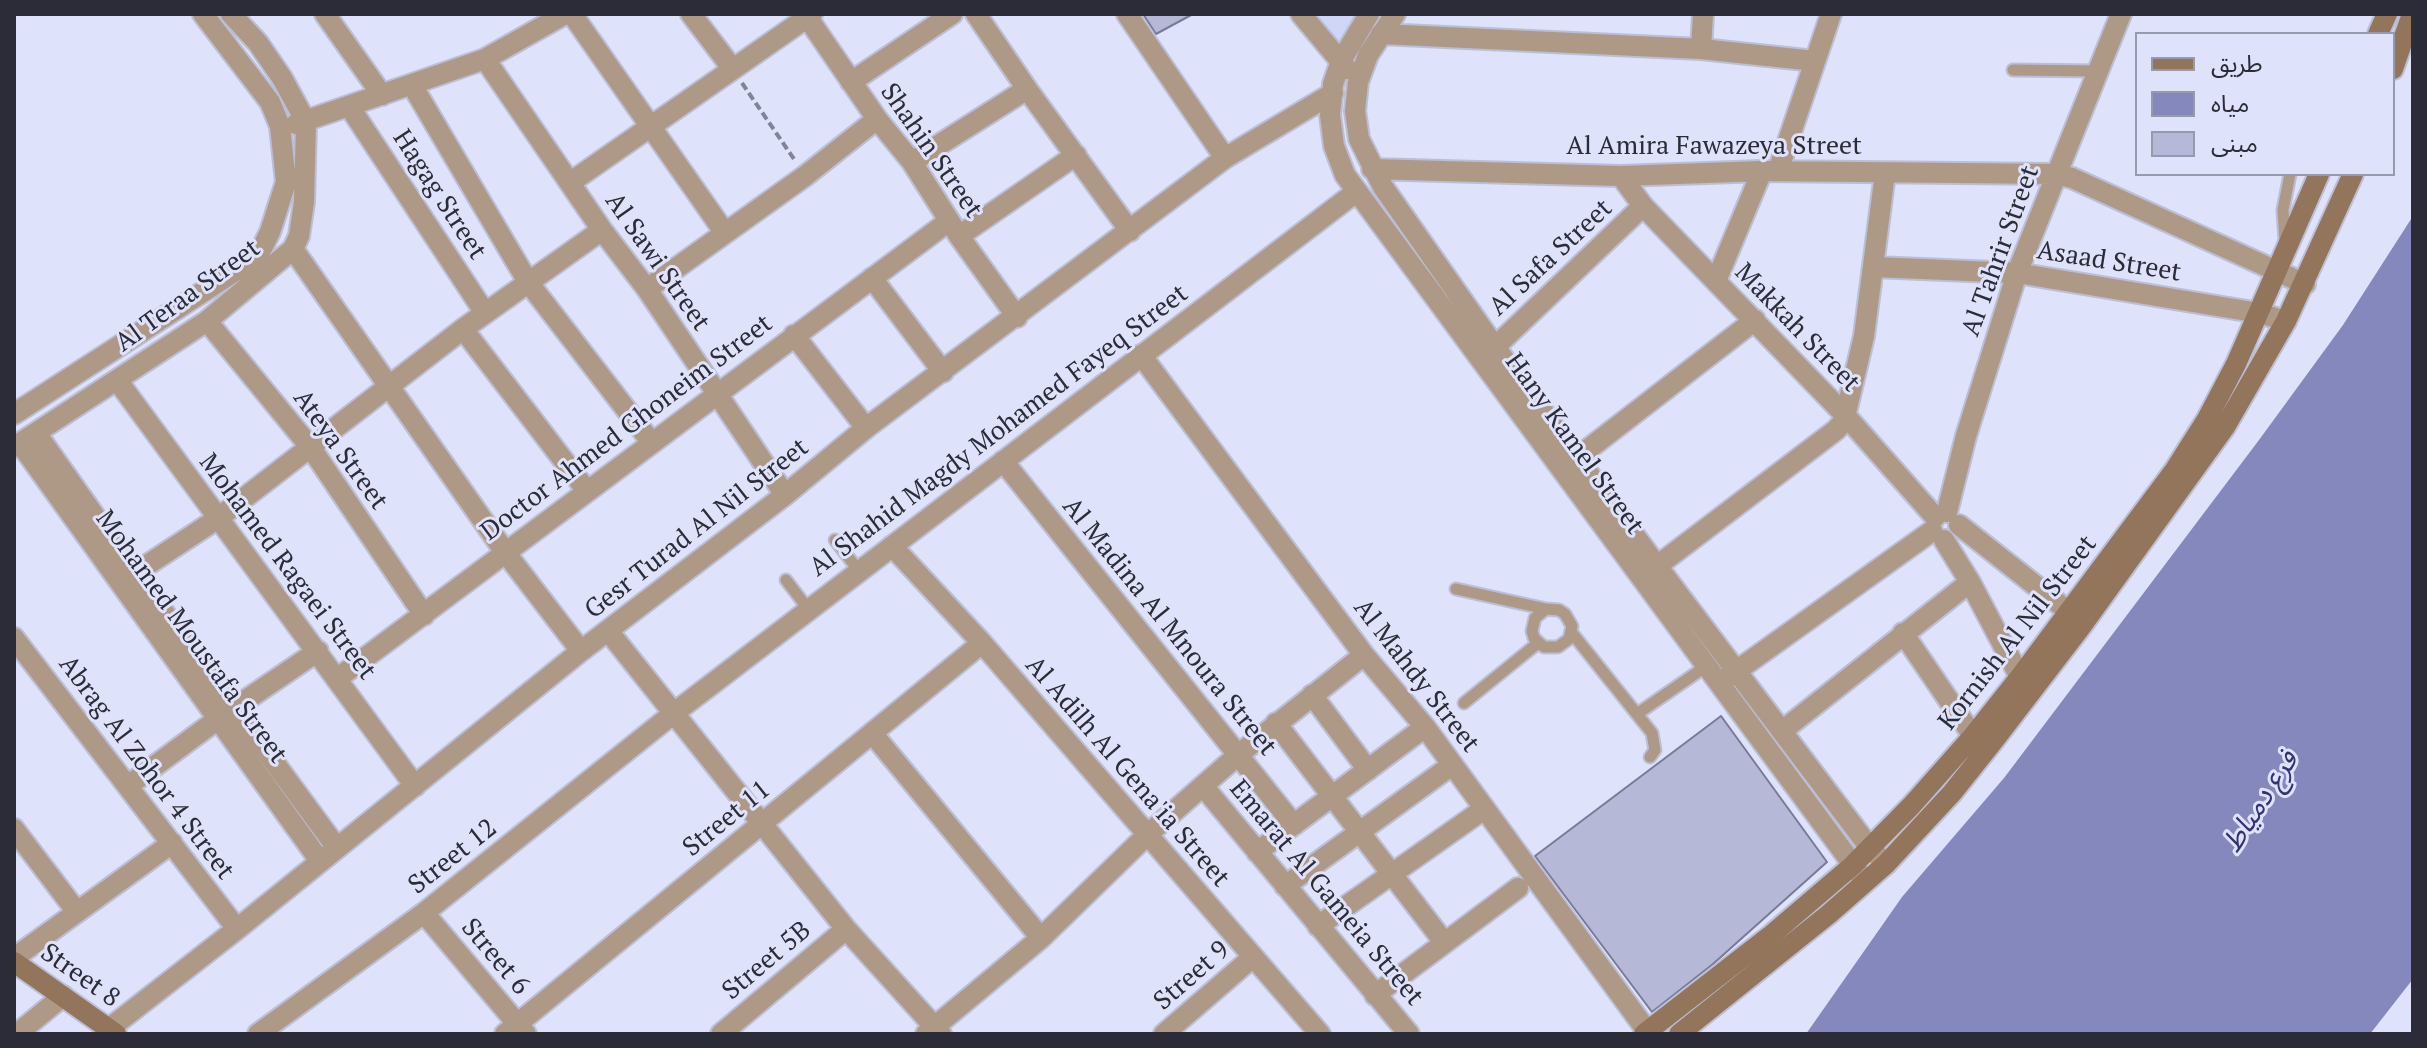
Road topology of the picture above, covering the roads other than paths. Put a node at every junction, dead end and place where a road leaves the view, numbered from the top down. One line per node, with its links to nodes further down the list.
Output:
1 (203, 14): 37 (street, Al Teraa Street)
2 (325, 14): 33 (street)
3 (565, 14): 18 (street)
4 (572, 14): 38 (street)
5 (691, 14): 25 (street)
6 (952, 14): 28 (street)
7 (976, 14): 31 (street)
8 (1127, 14): 40 (street)
9 (1301, 14): 22 (street)
10 (1369, 14): 22 (street, Hany Kamel Street)
11 (1395, 14): 19 (street, Hany Kamel Street)
12 (1703, 14): 20 (street)
13 (1831, 14): 23 (street)
14 (2121, 14): 27 (street, Al Tahrir Street)
15 (2412, 14): 24 (main road)
16 (234, 15): 36 (street)
17 (808, 15): 25 (street); 28 (street, Shahin Street)
18 (540, 20): 21 (street)
19 (1381, 34): 20 (street); 29 (street, Hany Kamel Street)
20 (1701, 49): 23 (street)
21 (485, 59): 30 (street); 50 (street, Al Sawi Street)
22 (1341, 61): 29 (street); 32 (street, Hany Kamel Street)
23 (1815, 61): 43 (street)
24 (2395, 63)
25 (732, 68): 38 (street)
26 (2013, 70): 27 (lane)
27 (2098, 71): 45 (street, Al Tahrir Street)
28 (851, 82): 35 (street, Shahin Street)
29 (1358, 82): 42 (street, Hany Kamel Street)
30 (412, 85): 33 (street); 63 (street)
31 (1027, 89): 39 (street); 41 (street)
32 (1333, 93): 40 (street, Gesr Turad Al Nil Street); 51 (street, Hany Kamel Street)
33 (382, 95): 34 (street)
34 (349, 106): 36 (street); 66 (street, Hagag Street)
35 (877, 119): 41 (street, Shahin Street); 56 (street)
36 (306, 122): 37 (street); 57 (street, Al Teraa Street)
37 (280, 126): 80 (street, Al Teraa Street)
38 (652, 126): 50 (street); 56 (street)
39 (1076, 155): 53 (street, Doctor Ahmed Ghoneim Street); 55 (street)
40 (1225, 158): 55 (street, Gesr Turad Al Nil Street)
41 (912, 162): 53 (street, Shahin Street)
42 (1372, 169): 46 (street, Al Amira Fawazeya Street); 75 (street, Hany Kamel Street)
43 (1770, 171): 44 (street, Al Amira Fawazeya Street); 46 (street, Al Amira Fawazeya Street); 62 (street)
44 (1885, 173): 45 (street, Al Amira Fawazeya Street); 59 (street)
45 (2056, 174): 58 (street, Al Amira Fawazeya Street); 60 (street, Al Tahrir Street)
46 (1621, 176): 52 (street, Makkah Street)
47 (2290, 176): 58 (lane)
48 (2318, 176): 58 (main road, Kornish Al Nil Street)
49 (2352, 176): 64 (main road, Kornish Al Nil Street)
50 (571, 182): 54 (street, Al Sawi Street)
51 (1356, 192): 74 (street, Al Shahid Magdy Mohamed Fayeq Street); 75 (street, Hany Kamel Street)
52 (1643, 206): 62 (street, Makkah Street); 75 (street, Al Safa Street)
53 (954, 228): 61 (street, Doctor Ahmed Ghoneim Street); 68 (street, Shahin Street)
54 (602, 230): 63 (street); 65 (street, Al Sawi Street)
55 (1130, 231): 68 (street, Gesr Turad Al Nil Street)
56 (725, 233): 65 (street)
57 (293, 249): 70 (street, Al Teraa Street); 78 (street)
58 (2281, 263): 64 (street, Al Amira Fawazeya Street); 67 (main road, Kornish Al Nil Street)
59 (1874, 267): 60 (street, Asaad Street); 81 (street)
60 (2017, 273): 67 (street, Asaad Street); 91 (street, Al Tahrir Street)
61 (872, 278): 73 (street, Doctor Ahmed Ghoneim Street); 76 (street)
62 (1716, 281): 69 (street, Makkah Street)
63 (528, 282): 66 (street); 84 (street)
64 (2305, 284): 71 (main road, Kornish Al Nil Street)
65 (647, 289): 79 (street, Al Sawi Street)
66 (485, 313): 72 (street)
67 (2259, 313): 71 (street, Asaad Street); 103 (main road, Kornish Al Nil Street)
68 (1017, 317): 76 (street, Gesr Turad Al Nil Street)
69 (1755, 320): 81 (street, Makkah Street); 86 (street)
70 (207, 321): 77 (street, Al Teraa Street); 85 (street, Ateya Street)
71 (2286, 321): 148 (main road, Kornish Al Nil Street)
72 (463, 329): 78 (street); 88 (street)
73 (794, 335): 79 (street, Doctor Ahmed Ghoneim Street); 82 (street)
74 (1141, 355): 87 (street, Al Shahid Magdy Mohamed Fayeq Street); 113 (street, Al Mahdy Street)
75 (1496, 360): 86 (street, Hany Kamel Street); 114 (street, Hany Kamel Street)
76 (943, 372): 82 (street, Gesr Turad Al Nil Street)
77 (117, 380): 83 (street, Al Teraa Street); 90 (street, Mohamed Ragaei Street)
78 (389, 387): 85 (street); 94 (street)
79 (717, 397): 84 (street, Doctor Ahmed Ghoneim Street); 89 (street, Al Sawi Street)
80 (14, 414)
81 (1846, 416): 91 (street, Makkah Street); 95 (street)
82 (866, 428): 89 (street, Gesr Turad Al Nil Street)
83 (23, 441): 97 (street, Mohamed Moustafa Street); 122 (street, Mohamed Moustafa Street)
84 (652, 443): 88 (street, Doctor Ahmed Ghoneim Street)
85 (311, 448): 90 (street); 104 (street, Ateya Street)
86 (1578, 457): 95 (street, Hany Kamel Street)
87 (1003, 461): 93 (street, Al Shahid Magdy Mohamed Fayeq Street); 129 (street, Al Madina Al Mnoura Street)
88 (587, 491): 94 (street, Doctor Ahmed Ghoneim Street)
89 (785, 495): 105 (street, Gesr Turad Al Nil Street)
90 (217, 519): 97 (street); 111 (street, Mohamed Ragaei Street)
91 (1944, 525): 99 (street); 103 (street, Makkah Street); 115 (street)
92 (835, 540): 96 (lane)
93 (892, 546): 96 (street, Al Shahid Magdy Mohamed Fayeq Street); 109 (street, Al Adilh Al Gena'ia Street)
94 (505, 552): 104 (street, Doctor Ahmed Ghoneim Street); 112 (street)
95 (1657, 566): 115 (street, Hany Kamel Street)
96 (859, 571): 102 (street, Al Shahid Magdy Mohamed Fayeq Street)
97 (135, 573): 122 (street, Mohamed Moustafa Street)
98 (786, 580): 102 (lane)
99 (1970, 582): 107 (street); 116 (street)
100 (1456, 589): 101 (lane)
101 (1546, 609): 106 (lane); 110 (lane)
102 (809, 610): 121 (street, Al Shahid Magdy Mohamed Fayeq Street)
103 (2069, 612): 116 (main road, Kornish Al Nil Street)
104 (424, 615): 117 (street, Doctor Ahmed Ghoneim Street)
105 (609, 632): 112 (street, Gesr Turad Al Nil Street); 121 (street)
106 (1572, 633): 110 (lane); 123 (lane)
107 (1903, 633): 126 (street); 128 (street)
108 (14, 638): 133 (street, Abrag Al Zohor 4 Street)
109 (982, 643): 127 (street, Street 11); 142 (street, Al Adilh Al Gena'ia Street)
110 (1538, 643): 120 (lane)
111 (318, 651): 117 (street, Mohamed Ragaei Street); 122 (street)
112 (581, 651): 134 (street, Gesr Turad Al Nil Street)
113 (1364, 655): 119 (street); 125 (street, Al Mahdy Street)
114 (1705, 667): 118 (street, Hany Kamel Street); 123 (lane)
115 (1736, 672): 118 (street); 126 (street, Hany Kamel Street)
116 (2020, 677): 128 (main road, Kornish Al Nil Street)
117 (338, 678): 134 (street, Mohamed Ragaei Street)
118 (1718, 684): 150 (street, Hany Kamel Street)
119 (1312, 695): 124 (street); 132 (street)
120 (1464, 703)
121 (674, 713): 138 (street); 154 (street, Street 12)
122 (226, 714): 133 (street); 144 (street, Mohamed Moustafa Street); 147 (street, Mohamed Moustafa Street)
123 (1637, 714): 130 (lane)
124 (1276, 723): 129 (street); 136 (street)
125 (1425, 727): 131 (street, Al Mahdy Street); 132 (street)
126 (1782, 731): 145 (street, Hany Kamel Street)
127 (872, 733): 138 (street, Street 11); 158 (street)
128 (1973, 736): 145 (main road, Kornish Al Nil Street)
129 (1238, 755): 135 (street); 139 (street, Al Madina Al Mnoura Street)
130 (1650, 757)
131 (1452, 765): 137 (street, Al Mahdy Street); 141 (street)
132 (1368, 770): 136 (street)
133 (129, 785): 143 (street, Abrag Al Zohor 4 Street)
134 (415, 786): 144 (street, Gesr Turad Al Nil Street)
135 (1203, 786): 142 (street); 146 (street, Emarat Al Gameia Street)
136 (1332, 796): 139 (street); 141 (street)
137 (1484, 809): 149 (street); 167 (street, Al Mahdy Street)
138 (761, 824): 157 (street); 165 (street, Street 11)
139 (1294, 825): 146 (street)
140 (14, 829): 153 (street)
141 (1359, 832): 149 (street); 151 (street)
142 (1147, 835): 158 (street); 160 (street, Al Adilh Al Gena'ia Street)
143 (172, 843): 153 (street); 156 (street, Abrag Al Zohor 4 Street)
144 (337, 848): 147 (street, Gesr Turad Al Nil Street)
145 (1870, 848): 148 (street, Hany Kamel Street); 150 (main road, Kornish Al Nil Street)
146 (1257, 852): 151 (street, Emarat Al Gameia Street)
147 (320, 861): 156 (street, Gesr Turad Al Nil Street)
148 (1886, 864): 150 (main road, Kornish Al Nil Street)
149 (1392, 874): 155 (street); 159 (street)
150 (1858, 874): 167 (main road, Kornish Al Nil Street); 174 (main road, Kornish Al Nil Street)
151 (1285, 886): 155 (street, Emarat Al Gameia Street)
152 (1518, 888): 159 (street)
153 (77, 912): 161 (street)
154 (424, 913): 165 (street, Street 6); 169 (street, Street 12)
155 (1318, 926): 162 (street, Emarat Al Gameia Street)
156 (237, 929): 164 (street, Gesr Turad Al Nil Street)
157 (846, 929): 166 (street); 170 (street, Street 5B)
158 (1041, 938): 166 (street)
159 (1444, 942): 162 (street)
160 (1253, 957): 171 (street, Street 9); 172 (street, Al Adilh Al Gena'ia Street)
161 (14, 960): 163 (main road, Street 8)
162 (1375, 995): 173 (street, Emarat Al Gameia Street)
163 (63, 996): 164 (main road, Street 8); 168 (street)
164 (113, 1031)
165 (516, 1031)
166 (934, 1032)
167 (1645, 1033)
168 (17, 1034)
169 (258, 1034)
170 (721, 1034)
171 (1164, 1034)
172 (1320, 1034)
173 (1409, 1034)
174 (1679, 1034)

